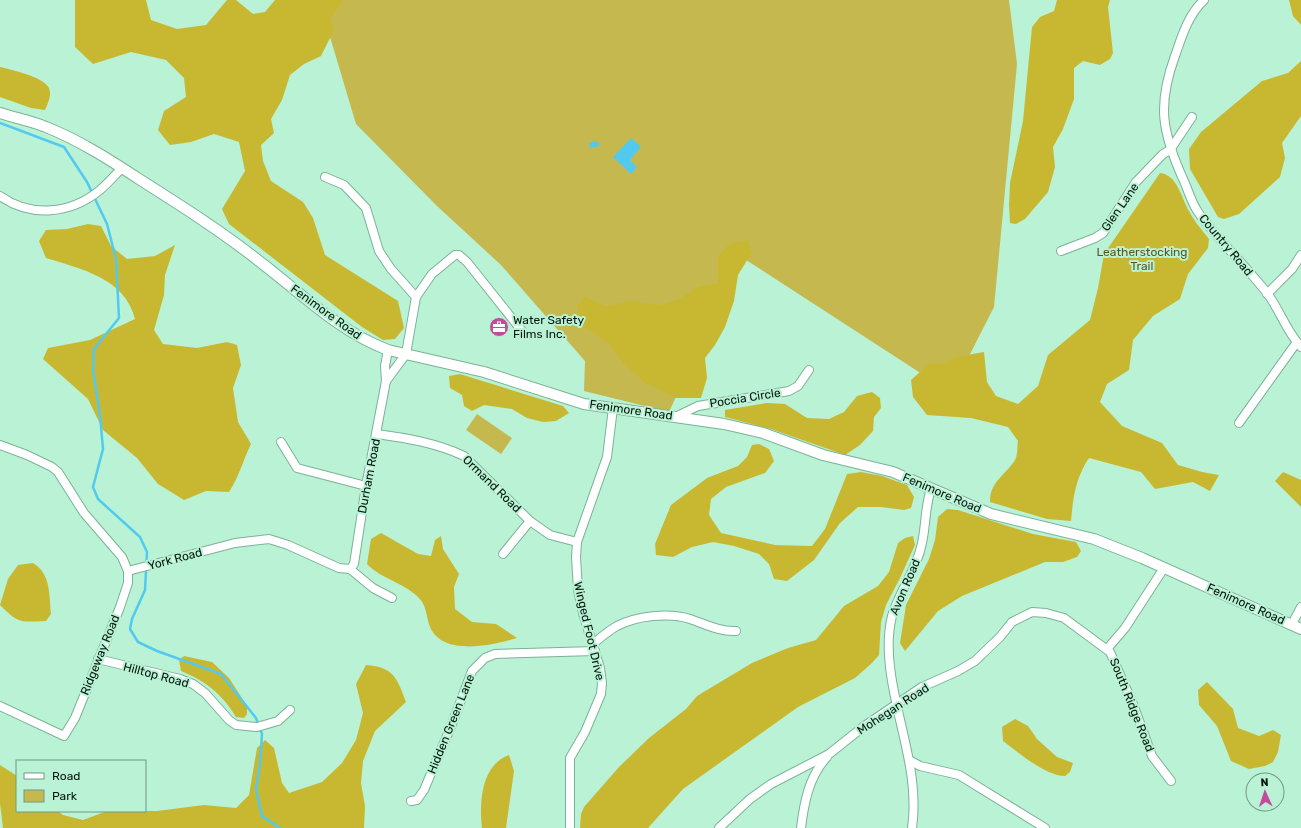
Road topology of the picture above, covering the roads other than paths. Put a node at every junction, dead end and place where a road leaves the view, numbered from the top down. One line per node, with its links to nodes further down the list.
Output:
1 (1204, 0): 4 (street, Country Road)
2 (0, 113): 5 (street, Fenimore Road)
3 (1192, 117): 4 (street, Glen Lane)
4 (1170, 150): 8 (street, Glen Lane); 10 (street, Country Road)
5 (122, 168): 7 (street); 14 (street, Fenimore Road)
6 (325, 176): 11 (street)
7 (0, 196)
8 (1061, 251)
9 (1301, 255): 10 (street)
10 (1267, 294): 13 (street, Country Road)
11 (416, 297): 12 (street); 15 (street)
12 (522, 331)
13 (1299, 345): 20 (street)
14 (388, 350): 15 (street, Fenimore Road); 17 (street, Durham Road)
15 (406, 354): 17 (street, Durham Road); 18 (street, Fenimore Road)
16 (809, 370): 19 (street, Poccia Circle)
17 (386, 382): 21 (street, Durham Road)
18 (613, 408): 19 (street, Fenimore Road); 27 (street, Winged Foot Drive)
19 (675, 417): 25 (street, Fenimore Road)
20 (1239, 423)
21 (377, 434): 24 (street, Durham Road); 26 (street, Ormand Road)
22 (281, 442): 24 (street)
23 (0, 445): 31 (street)
24 (366, 486): 30 (street, Durham Road)
25 (931, 489): 29 (street, Fenimore Road); 39 (street, Avon Road)
26 (530, 521): 27 (street, Ormand Road); 28 (street)
27 (577, 542): 36 (street, Winged Foot Drive)
28 (503, 554)
29 (1164, 568): 34 (street, Fenimore Road); 37 (street)
30 (350, 569): 31 (street, York Road); 32 (street, York Road)
31 (128, 571): 38 (street, Ridgeway Road)
32 (392, 598)
33 (1301, 607): 34 (street)
34 (1296, 626)
35 (736, 631): 36 (street)
36 (594, 648): 45 (street, Hidden Green Lane); 46 (street, Winged Foot Drive)
37 (1107, 649): 39 (street, Mohegan Road); 44 (street, South Ridge Road)
38 (98, 659): 40 (street, Ridgeway Road); 41 (street, Hilltop Road)
39 (897, 705): 42 (street, Mohegan Road); 43 (street, Avon Road)
40 (0, 706)
41 (290, 710)
42 (829, 754): 47 (street, Mohegan Road); 48 (street)
43 (909, 760): 49 (street, Avon Road); 50 (street)
44 (1171, 781)
45 (411, 801)
46 (570, 828)
47 (719, 828)
48 (801, 828)
49 (912, 828)
50 (1045, 828)

